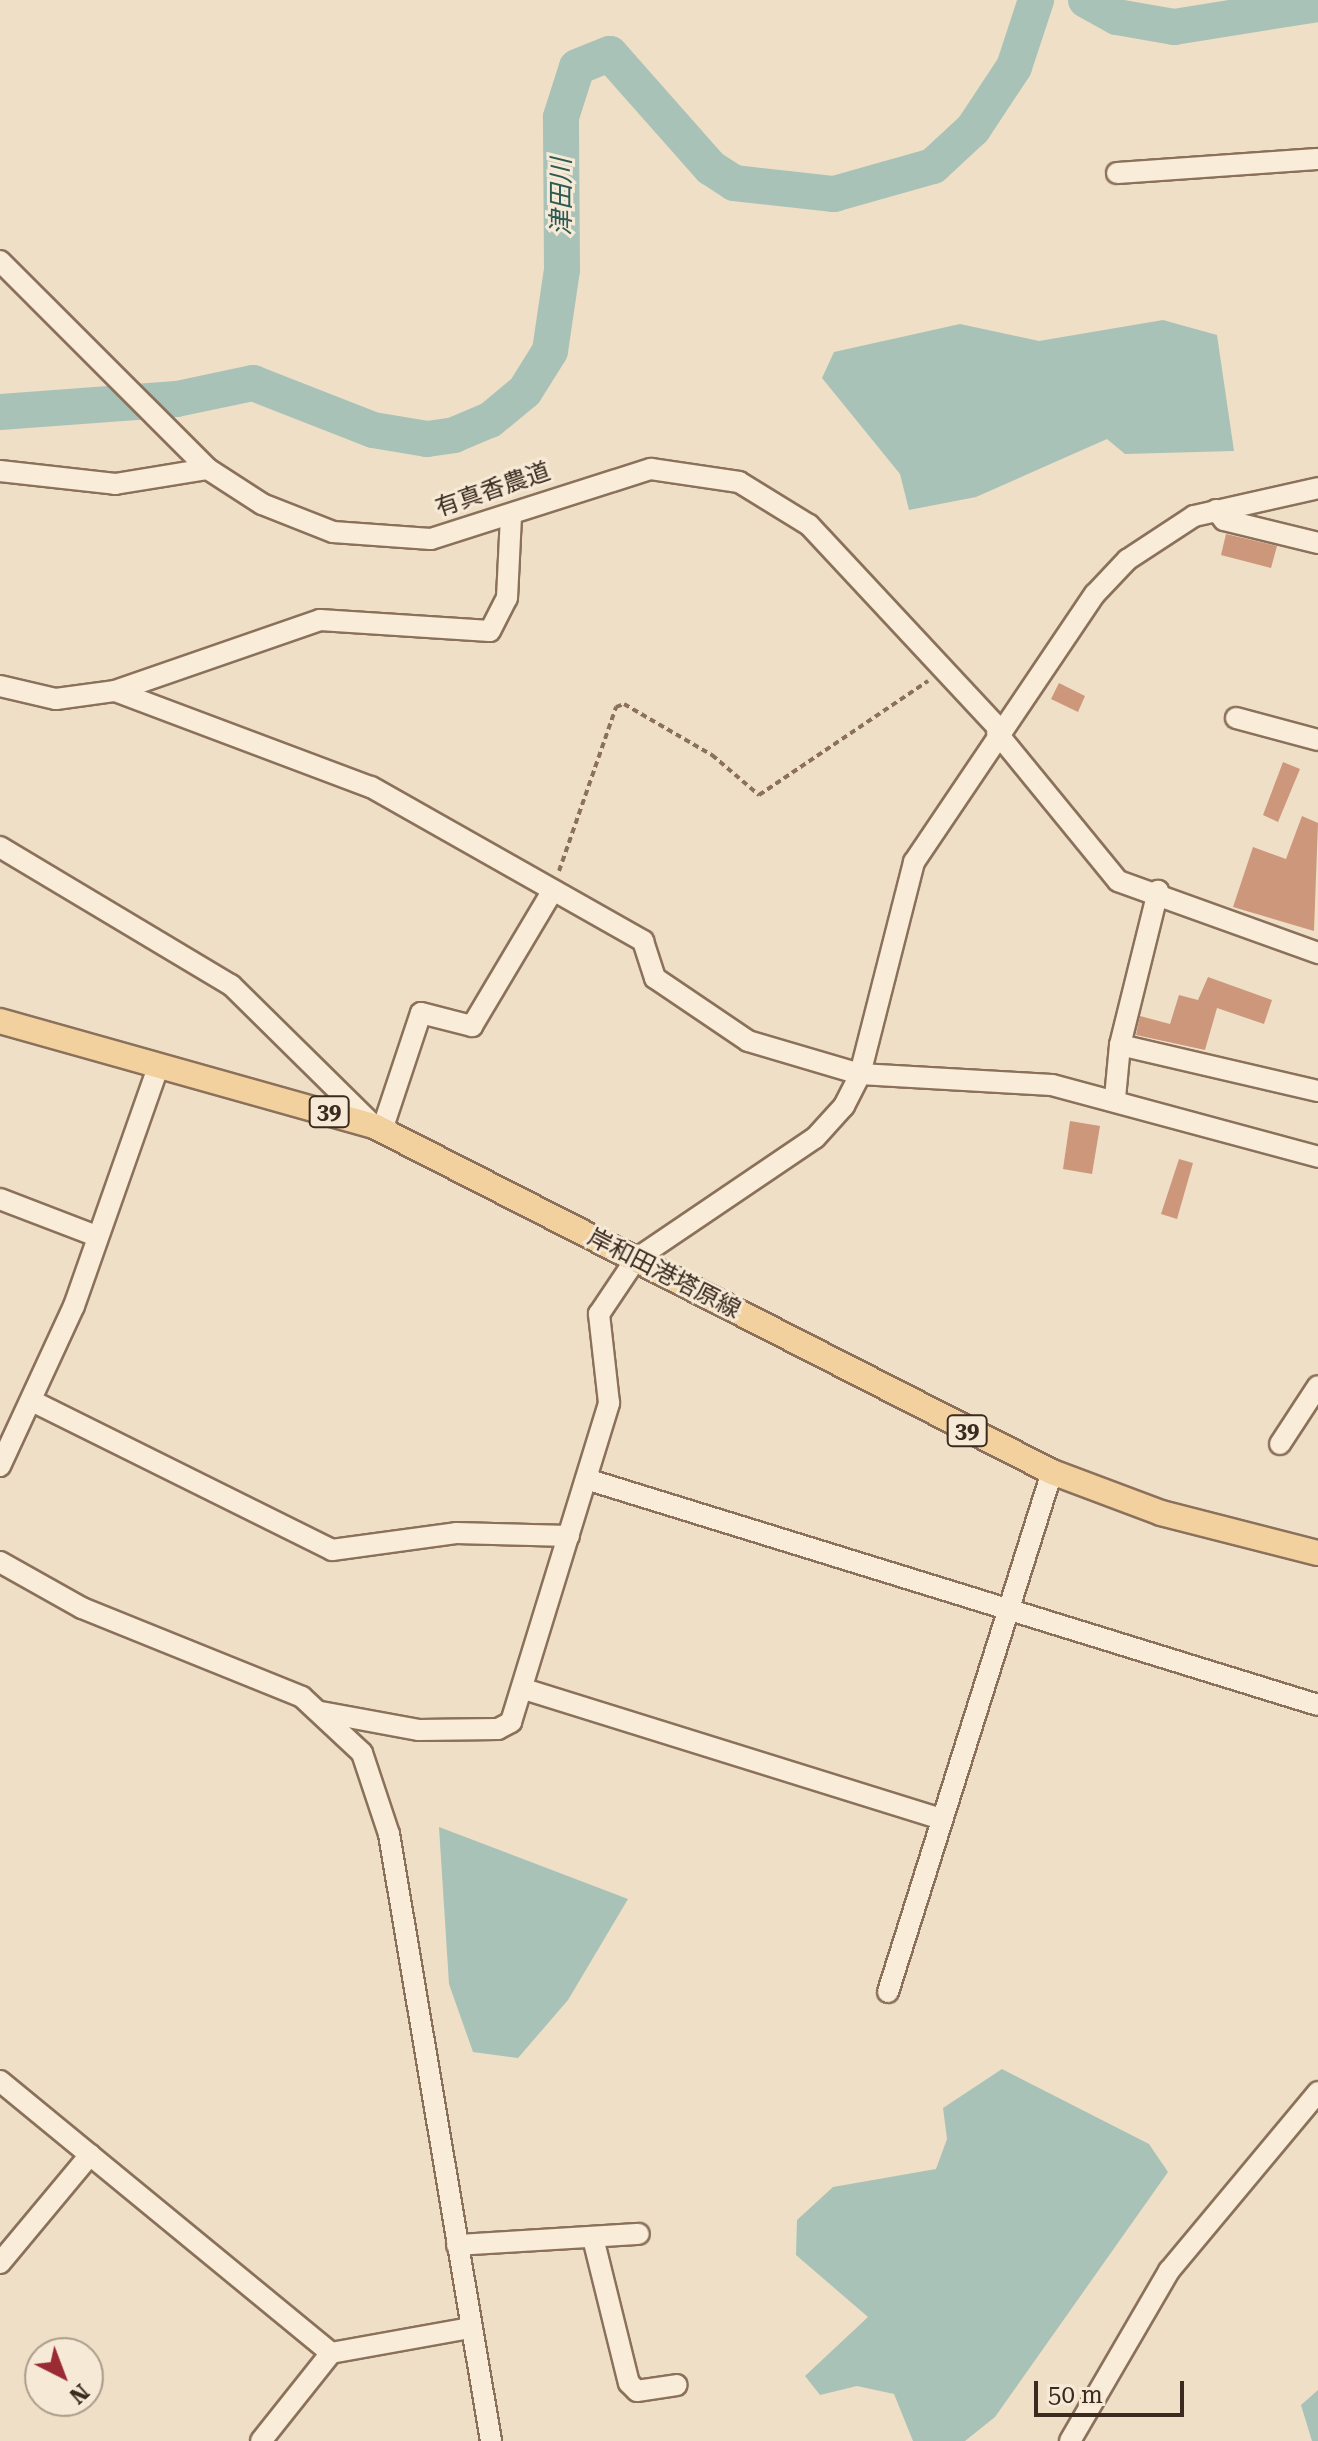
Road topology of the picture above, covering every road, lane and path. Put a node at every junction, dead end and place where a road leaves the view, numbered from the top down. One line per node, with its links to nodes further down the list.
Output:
1 (1318, 159): 2 (street)
2 (1117, 173)
3 (0, 261): 4 (street, 有真香農道)
4 (208, 469): 5 (street); 8 (street, 有真香農道)
5 (0, 471)
6 (1318, 488): 7 (street)
7 (1216, 510): 9 (street); 14 (street)
8 (511, 515): 10 (street, 有真香農道); 12 (street)
9 (1318, 543)
10 (947, 668): 14 (street, 有真香農道); 18 (path)
11 (0, 686): 12 (street)
12 (115, 691): 18 (street)
13 (1236, 718): 15 (street)
14 (999, 732): 17 (street, 有真香農道); 23 (street)
15 (1318, 740)
16 (0, 847): 26 (street)
17 (1158, 891): 19 (street, 有真香農道); 21 (street)
18 (552, 892): 23 (street); 26 (street)
19 (1318, 953)
20 (0, 1021): 22 (main road, 岸和田港塔原線 / 39)
21 (1120, 1045): 24 (street); 25 (street)
22 (159, 1065): 26 (main road, 岸和田港塔原線 / 39); 29 (street)
23 (860, 1074): 25 (street); 30 (street)
24 (1318, 1091)
25 (1115, 1098): 27 (street)
26 (378, 1128): 30 (main road, 岸和田港塔原線 / 39)
27 (1318, 1157)
28 (0, 1199): 29 (street)
29 (94, 1235): 32 (street)
30 (636, 1259): 35 (main road, 岸和田港塔原線 / 39); 36 (street)
31 (1318, 1386): 33 (street)
32 (32, 1401): 34 (street); 37 (street)
33 (1280, 1444)
34 (0, 1466)
35 (1052, 1472): 38 (main road, 岸和田港塔原線 / 39); 40 (street)
36 (586, 1479): 37 (street); 40 (street)
37 (569, 1536): 41 (street)
38 (1318, 1553)
39 (0, 1562): 43 (street)
40 (1008, 1612): 42 (street); 44 (street)
41 (524, 1689): 43 (street); 44 (street)
42 (1318, 1705)
43 (321, 1712): 51 (street)
44 (942, 1819): 45 (street)
45 (888, 1992)
46 (0, 2081): 48 (street)
47 (1318, 2092): 58 (street)
48 (90, 2155): 52 (street); 54 (street)
49 (639, 2234): 50 (street)
50 (593, 2238): 51 (street); 55 (street)
51 (457, 2245): 53 (street)
52 (0, 2263)
53 (470, 2328): 54 (street); 57 (street)
54 (331, 2353): 56 (street)
55 (677, 2385)
56 (261, 2441)
57 (491, 2441)
58 (1070, 2441)

